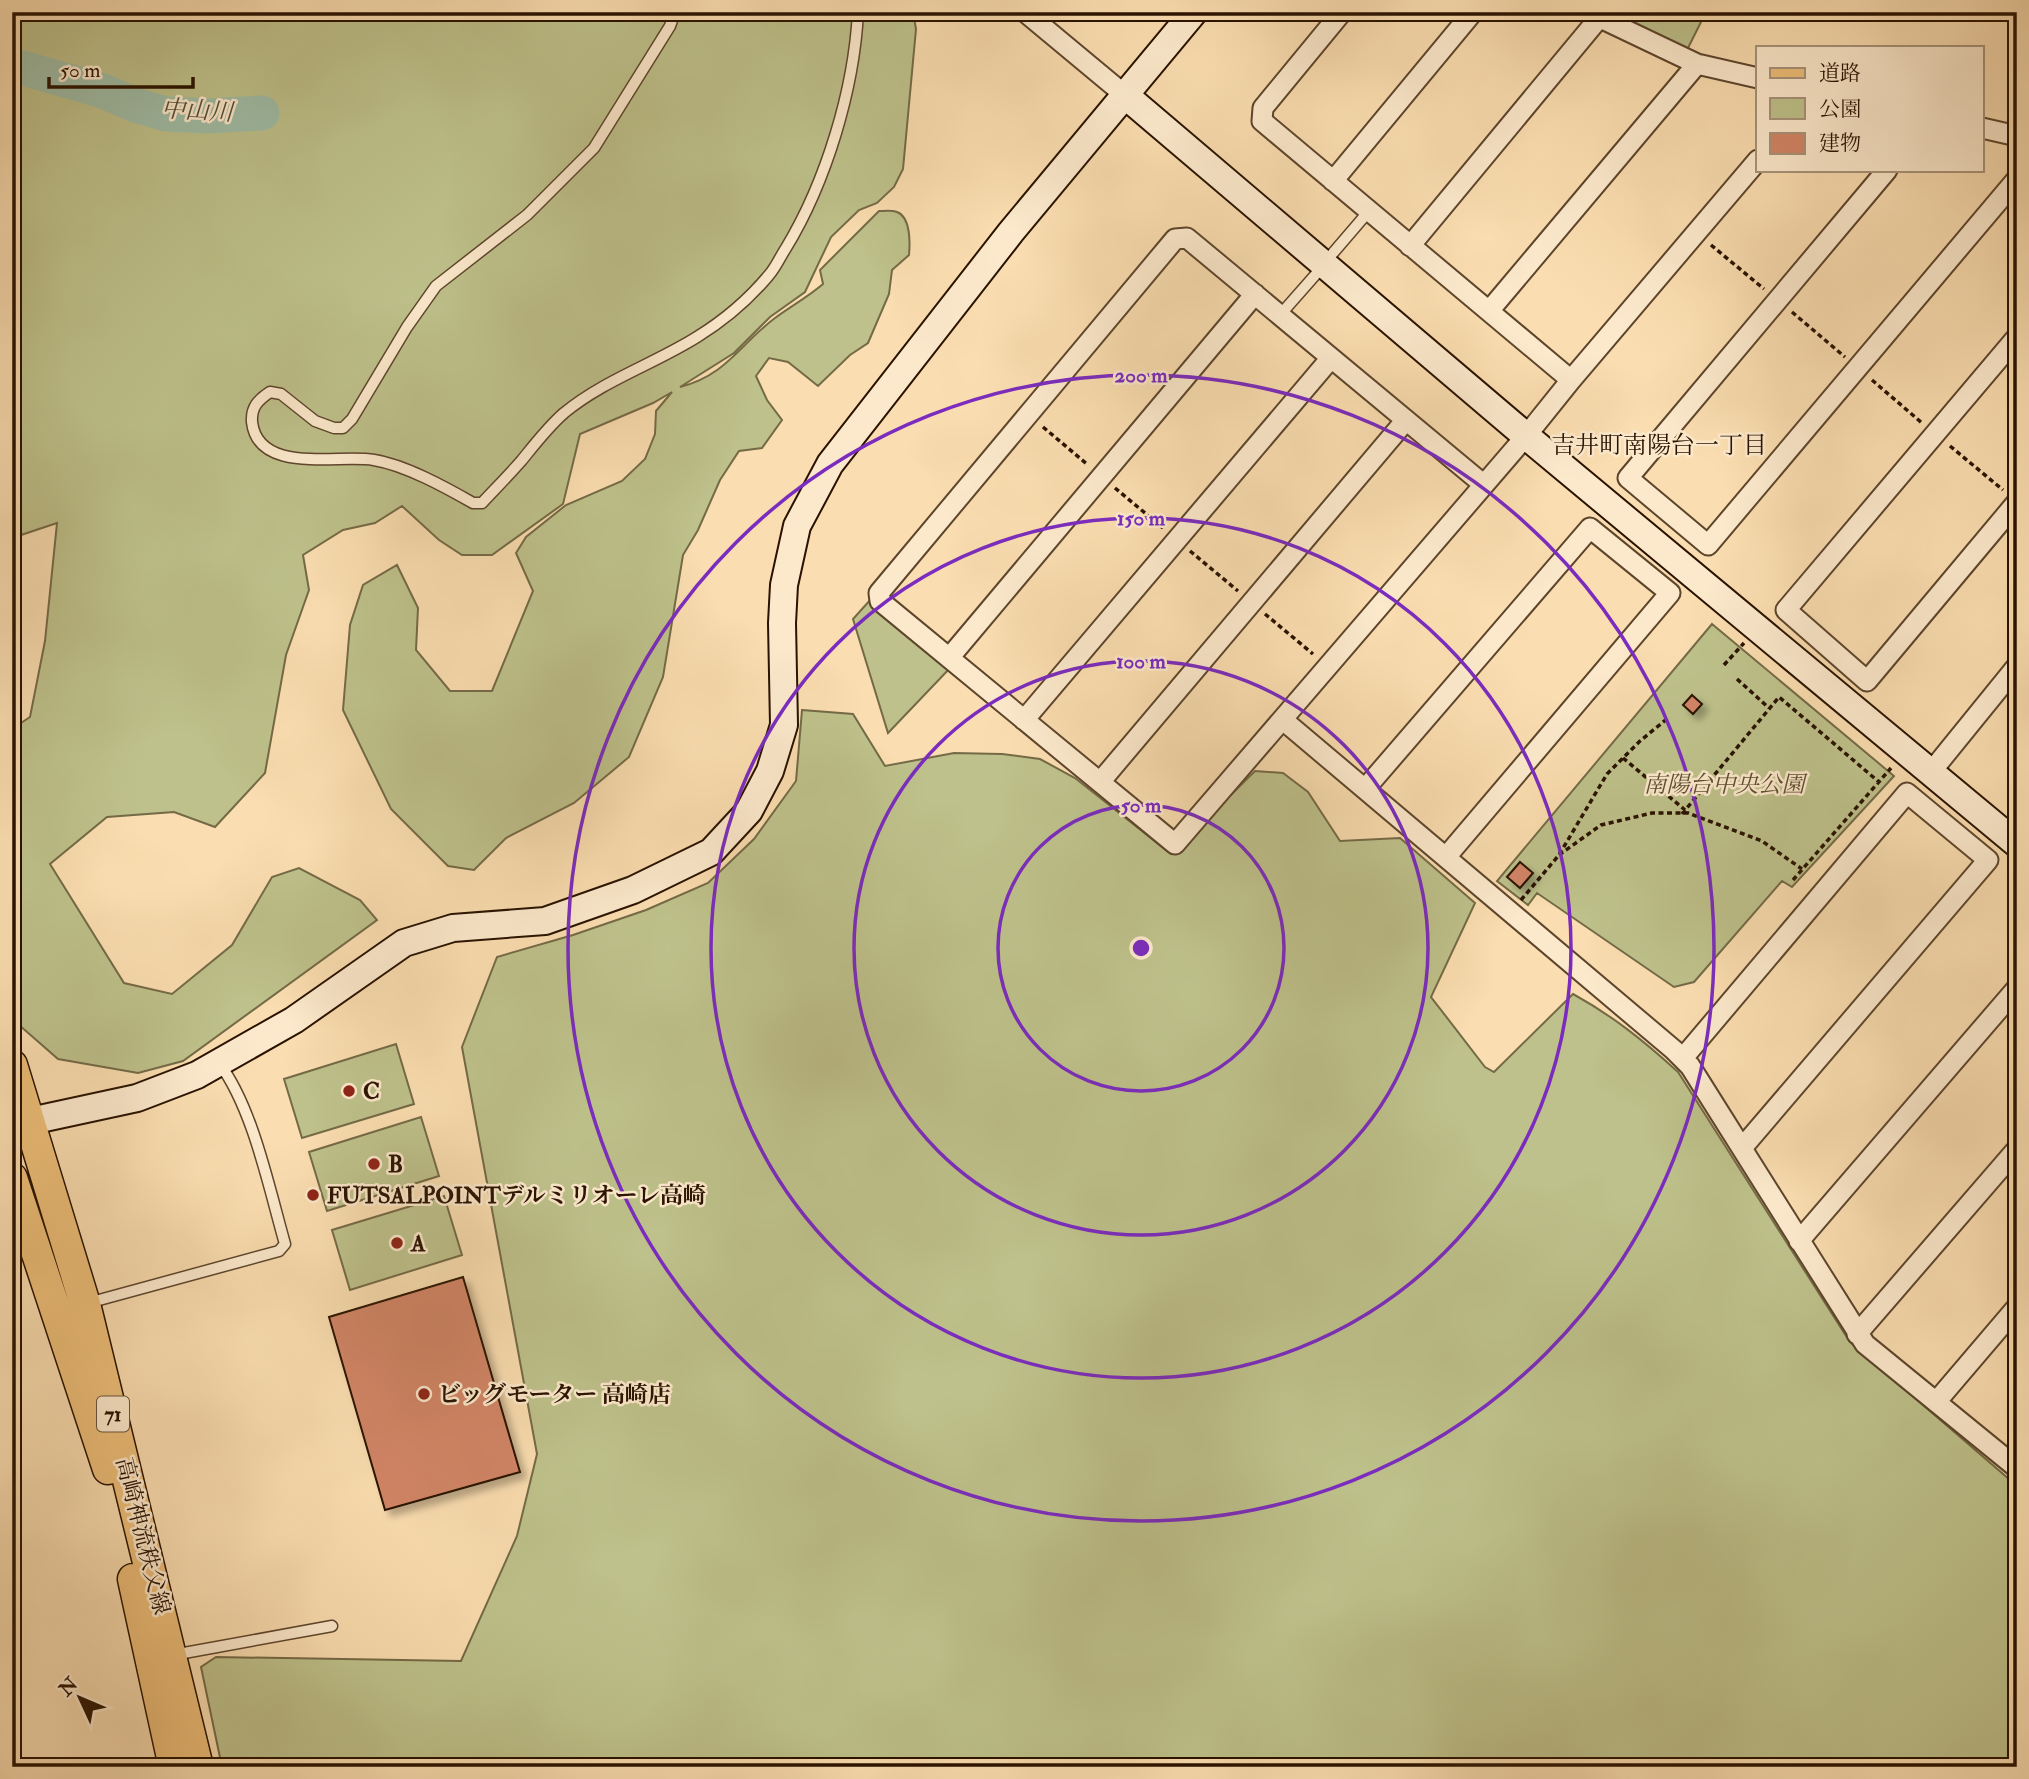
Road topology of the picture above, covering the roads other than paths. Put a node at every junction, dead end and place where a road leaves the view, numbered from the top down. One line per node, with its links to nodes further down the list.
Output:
1 (675, 12): 2 (lane)
2 (858, 12)
3 (1025, 12): 10 (street)
4 (1194, 12): 10 (street)
5 (1342, 12): 16 (street)
6 (1473, 12): 16 (street)
7 (1593, 15): 8 (street); 18 (street)
8 (1697, 64): 9 (street); 22 (street)
9 (1756, 78)
10 (1126, 96): 28 (street); 42 (street)
11 (1983, 128): 12 (street)
12 (2017, 136)
13 (1756, 162): 26 (street)
14 (1885, 172): 15 (street)
15 (2017, 179)
16 (1333, 181): 17 (street)
17 (1369, 211): 18 (street); 19 (lane)
18 (1410, 246): 22 (street)
19 (1333, 253)
20 (1317, 273): 23 (lane)
21 (1255, 294): 23 (street); 31 (street); 31 (street)
22 (1489, 311): 26 (street)
23 (1280, 315): 25 (street)
24 (2017, 337): 30 (street)
25 (1331, 358): 27 (street); 33 (street)
26 (1571, 380): 28 (street)
27 (1406, 420): 29 (street); 36 (street)
28 (1527, 436): 29 (street); 35 (street)
29 (1483, 484): 34 (street)
30 (2017, 502)
31 (949, 658): 33 (street)
32 (2017, 666): 35 (street)
33 (1024, 720): 36 (street)
34 (1283, 720): 36 (street); 37 (street)
35 (1931, 772): 38 (street)
36 (1100, 782)
37 (1365, 789): 39 (street); 39 (street)
38 (2017, 844)
39 (1446, 857): 41 (street)
40 (2017, 988): 48 (street)
41 (1683, 1058): 45 (street); 45 (street)
42 (219, 1063): 44 (street); 49 (lane)
43 (12, 1065): 44 (main road, 高崎神流秩父線 / 71)
44 (21, 1122): 49 (main road, 高崎神流秩父線 / 71)
45 (1742, 1148): 48 (street)
46 (2017, 1149): 51 (street)
47 (12, 1178): 56 (main road, 高崎神流秩父線 / 71)
48 (1799, 1241): 51 (street)
49 (85, 1304): 55 (main road, 高崎神流秩父線 / 71)
50 (2017, 1307): 52 (street)
51 (1857, 1334): 52 (street)
52 (1936, 1402): 53 (street)
53 (2017, 1468)
54 (332, 1626): 55 (lane)
55 (173, 1656): 57 (main road, 高崎神流秩父線 / 71)
56 (174, 1767)
57 (198, 1767)

